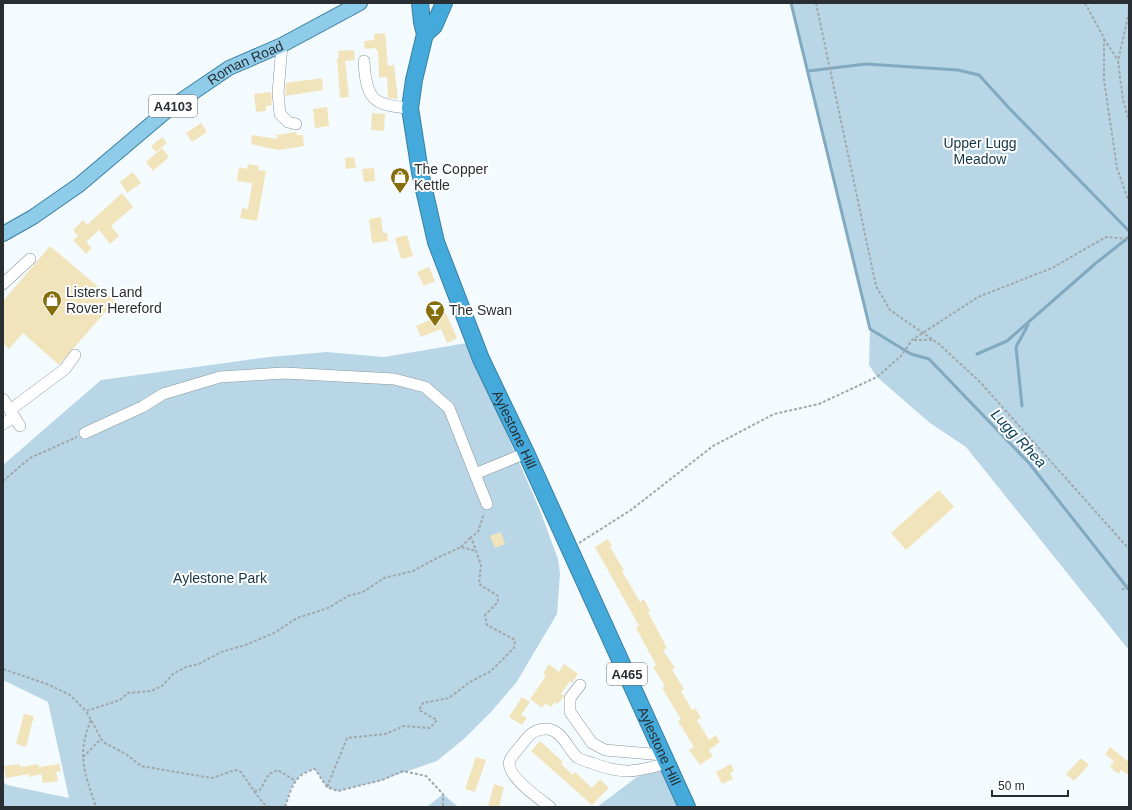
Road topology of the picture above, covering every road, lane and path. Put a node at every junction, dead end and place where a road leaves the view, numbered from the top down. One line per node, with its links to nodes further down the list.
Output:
1 (360, 3): 9 (main road, Roman Road / A4103)
2 (420, 3): 7 (highway, Aylestone Hill / A465)
3 (444, 3): 7 (highway, Aylestone Hill / A465)
4 (816, 3): 20 (path)
5 (1085, 3): 8 (path)
6 (1129, 12): 11 (path)
7 (425, 34): 12 (highway, Aylestone Hill / A465)
8 (1104, 38): 11 (path); 15 (path)
9 (282, 45): 14 (street); 16 (main road, Roman Road / A4103)
10 (364, 61): 12 (street)
11 (1118, 61): 13 (path)
12 (410, 108): 28 (highway, Aylestone Hill / A465)
13 (1129, 120)
14 (296, 124)
15 (1129, 202)
16 (3, 234)
17 (1129, 239): 20 (path)
18 (30, 259): 19 (street)
19 (3, 284)
20 (923, 332): 21 (path); 22 (path)
21 (912, 340): 22 (path); 34 (path)
22 (934, 340): 35 (path)
23 (75, 355): 25 (street)
24 (3, 399): 25 (street)
25 (15, 418): 26 (street)
26 (3, 424)
27 (85, 433): 29 (street); 30 (path)
28 (526, 453): 29 (street); 34 (highway, Aylestone Hill / A465)
29 (475, 474): 31 (street)
30 (3, 482)
31 (487, 504): 32 (path)
32 (471, 537): 33 (path); 36 (path)
33 (461, 547): 36 (path); 41 (path)
34 (570, 549): 45 (highway, Aylestone Hill / A465)
35 (1129, 549)
36 (476, 552): 47 (path)
37 (1129, 585): 38 (path)
38 (1122, 590)
39 (3, 669): 41 (path)
40 (580, 685): 45 (street)
41 (86, 711): 42 (path)
42 (91, 720): 43 (path); 44 (path)
43 (102, 739): 44 (path); 48 (path)
44 (83, 758): 49 (path)
45 (665, 759): 53 (street); 54 (highway, Aylestone Hill / A465)
46 (294, 780): 47 (path); 48 (path); 51 (path)
47 (327, 787): 52 (path)
48 (254, 791): 50 (path)
49 (96, 807)
50 (269, 807)
51 (285, 807)
52 (443, 807)
53 (550, 807)
54 (688, 807)

